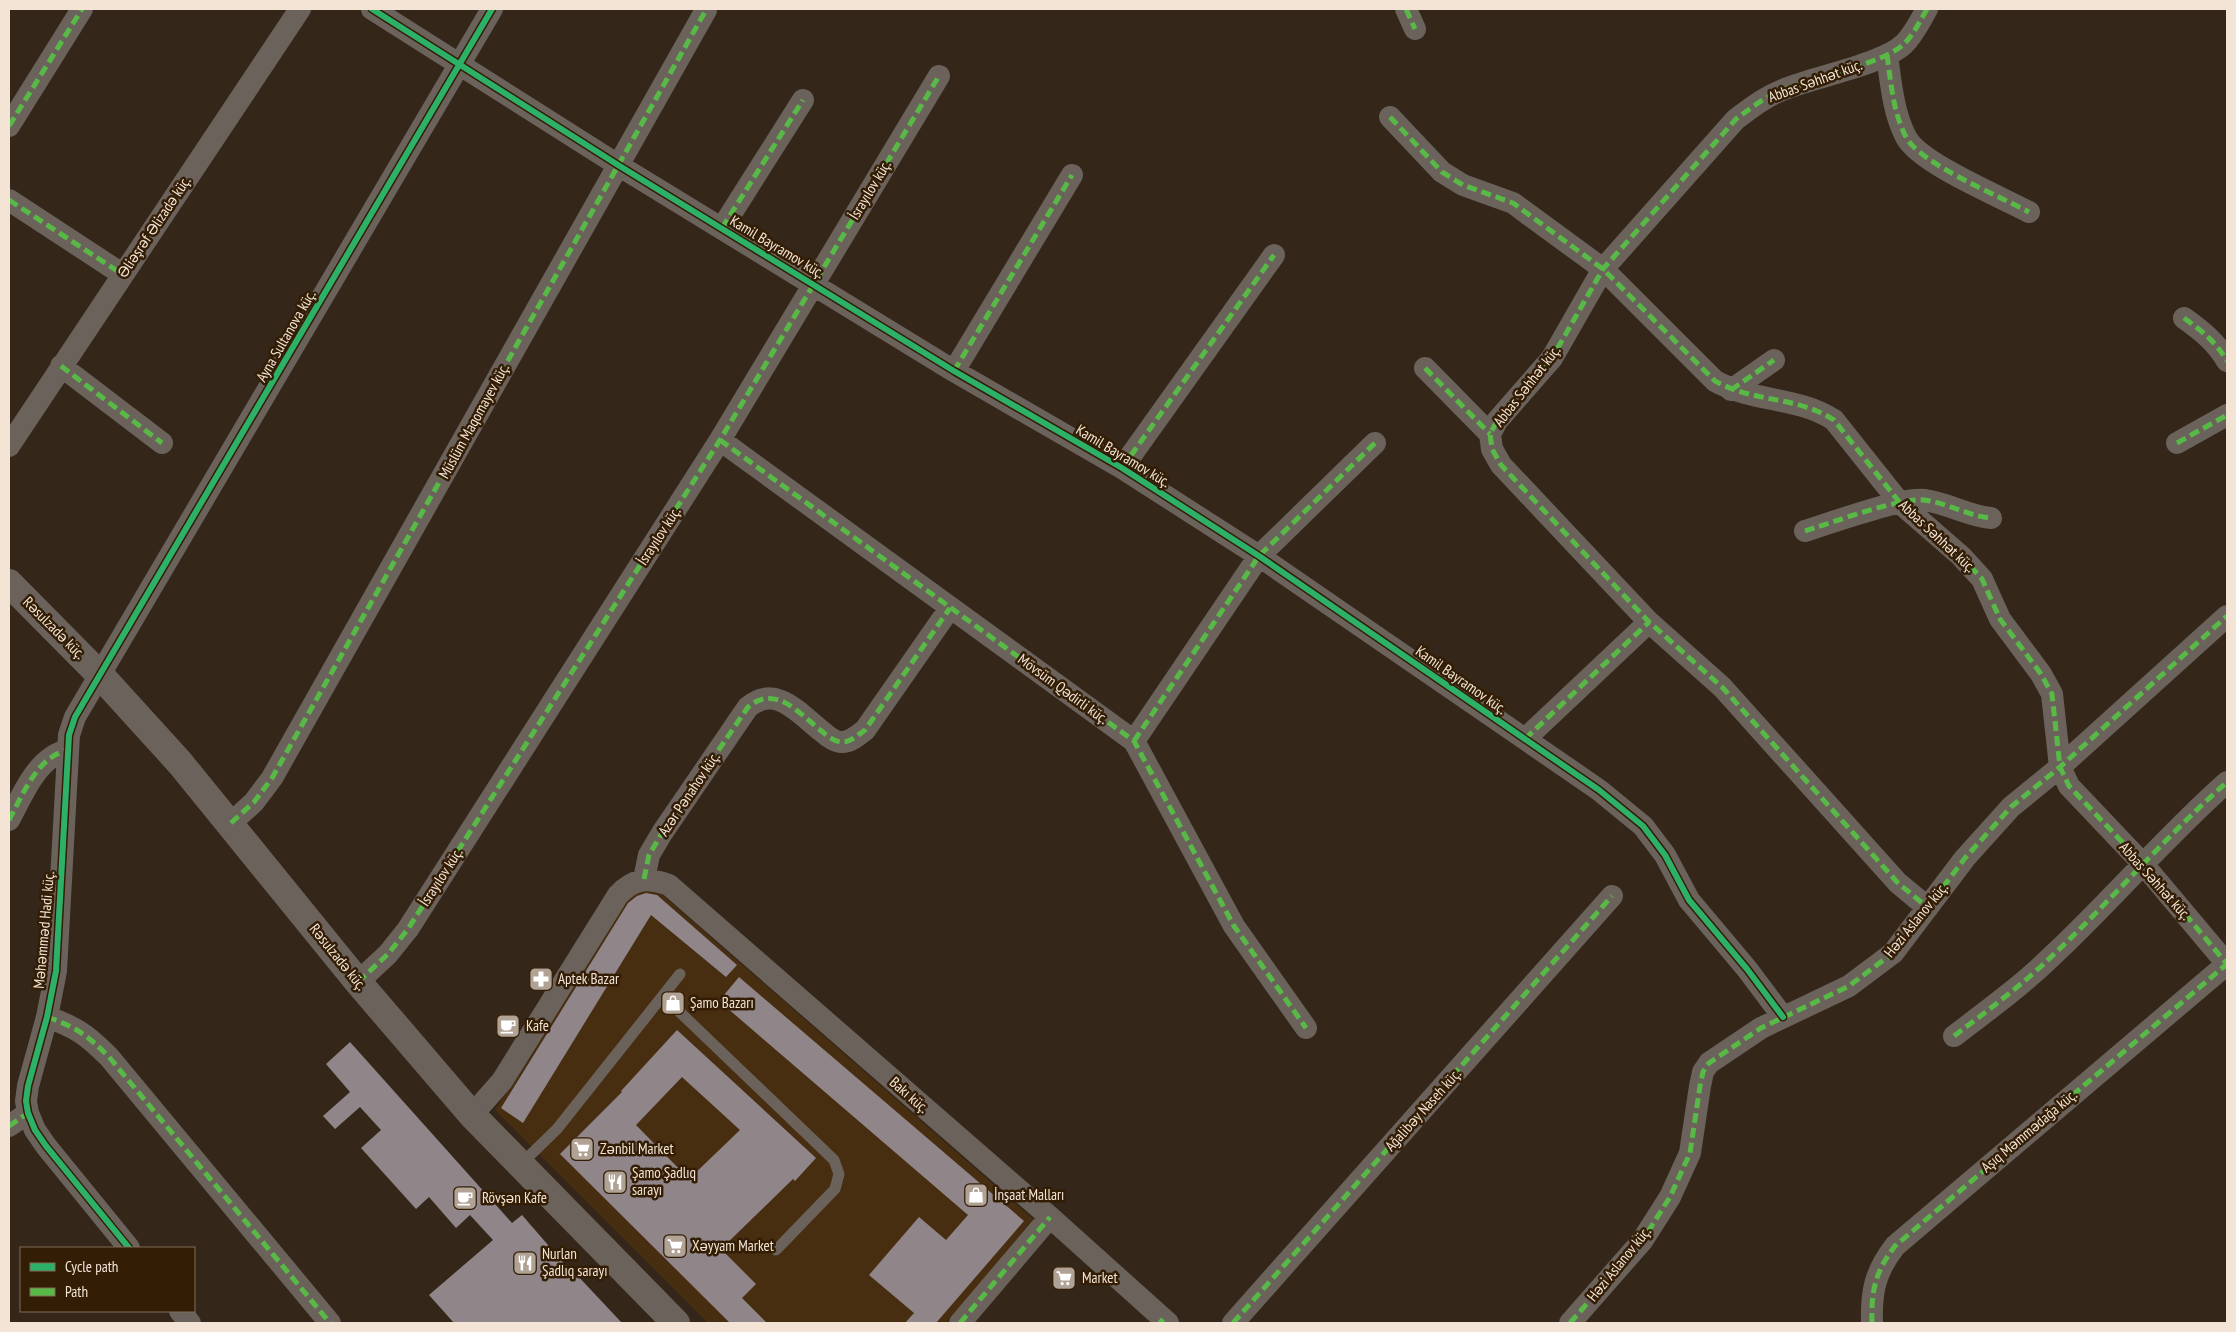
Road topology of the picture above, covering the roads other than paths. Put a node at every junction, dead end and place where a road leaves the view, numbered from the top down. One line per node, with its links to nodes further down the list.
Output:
1 (82, 9): 14 (street)
2 (300, 9): 22 (street, Əliəşrəf Əlizadə küç.)
3 (372, 9): 10 (street, Kamil Bayramov küç.)
4 (492, 9): 10 (street, Ayna Sultanova küç.)
5 (1406, 9): 8 (street)
6 (1927, 9): 9 (street, Abbas Səhhət küç.)
7 (706, 10): 15 (street, Müslüm Maqomayev küç.)
8 (1415, 29)
9 (1887, 55): 18 (street); 21 (street, Abbas Səhhət küç.)
10 (460, 64): 15 (street, Kamil Bayramov küç.); 47 (street, Ayna Sultanova küç.)
11 (939, 76): 23 (street, İsrayılov küç.)
12 (803, 100): 19 (street)
13 (1390, 117): 21 (street, Abbas Səhhət küç.)
14 (9, 126)
15 (618, 165): 19 (street, Kamil Bayramov küç.); 54 (street, Müslüm Maqomayev küç.)
16 (1072, 175): 29 (street)
17 (9, 200): 22 (street)
18 (2030, 212)
19 (722, 228): 23 (street, Kamil Bayramov küç.)
20 (1274, 255): 38 (street)
21 (1603, 269): 30 (street, Abbas Səhhət küç.); 32 (street, Abbas Səhhət küç.)
22 (122, 274): 27 (street, Əliəşrəf Əlizadə küç.)
23 (813, 283): 29 (street, Kamil Bayramov küç.); 33 (street, İsrayılov küç.)
24 (2184, 318): 26 (street)
25 (1774, 360): 30 (street)
26 (2227, 361)
27 (61, 366): 34 (street); 37 (street, Əliəşrəf Əlizadə küç.)
28 (1425, 368): 32 (street)
29 (954, 371): 38 (street, Kamil Bayramov küç.)
30 (1731, 390): 39 (street, Abbas Səhhət küç.)
31 (2227, 415): 36 (street)
32 (1490, 434): 46 (street, Abbas Səhhət küç.)
33 (720, 440): 44 (street, Mövsüm Qədirli küç.); 61 (street, İsrayılov küç.)
34 (162, 443)
35 (1375, 443): 42 (street)
36 (2177, 443)
37 (9, 446)
38 (1122, 468): 42 (street, Kamil Bayramov küç.)
39 (1900, 503): 40 (street); 41 (street); 51 (street, Abbas Səhhət küç.)
40 (1991, 518)
41 (1805, 531)
42 (1259, 556): 48 (street, Kamil Bayramov küç.); 49 (street)
43 (9, 583): 47 (street, Rəsulzadə küç.)
44 (950, 608): 49 (street, Mövsüm Qədirli küç.); 56 (street, Azər Pənahov küç.)
45 (2227, 616): 51 (street, Həzi Aslanov küç.)
46 (1649, 622): 48 (street); 58 (street, Abbas Səhhət küç.)
47 (101, 676): 50 (street, Məhəmməd Hadi küç.); 54 (street, Rəsulzadə küç.)
48 (1525, 739): 64 (street, Kamil Bayramov küç.)
49 (1134, 741): 65 (street, Mövsüm Qədirli küç.)
50 (66, 750): 53 (street); 63 (street, Məhəmməd Hadi küç.)
51 (2060, 767): 55 (street, Abbas Səhhət küç.); 58 (street, Həzi Aslanov küç.)
52 (2227, 782): 55 (street)
53 (9, 820)
54 (231, 823): 61 (street, Rəsulzadə küç.)
55 (2142, 864): 59 (street, Abbas Səhhət küç.); 66 (street)
56 (644, 879): 68 (street); 71 (street, Bakı küç.)
57 (1612, 896): 80 (street, Ağalibəy Naseh küç.)
58 (1928, 907): 64 (street, Həzi Aslanov küç.)
59 (2227, 964): 82 (street, Aşıq Məmmədağa küç.)
60 (680, 974): 62 (lane)
61 (358, 982): 68 (street, Rəsulzadə küç.)
62 (663, 996): 70 (lane); 73 (lane)
63 (47, 1017): 67 (street, Məhəmməd Hadi küç.); 77 (street)
64 (1783, 1017): 81 (street, Həzi Aslanov küç.)
65 (1306, 1028)
66 (1954, 1036)
67 (28, 1113): 69 (street); 72 (street, Məhəmməd Hadi küç.)
68 (472, 1114): 70 (street, Rəsulzadə küç.)
69 (9, 1126)
70 (520, 1165): 78 (street, Rəsulzadə küç.)
71 (1050, 1217): 75 (street, Bakı küç.); 79 (street)
72 (128, 1247)
73 (776, 1250)
74 (181, 1312): 76 (street)
75 (1164, 1322)
76 (190, 1323)
77 (330, 1323)
78 (676, 1323)
79 (960, 1323)
80 (1233, 1323)
81 (1570, 1323)
82 (1872, 1323)

